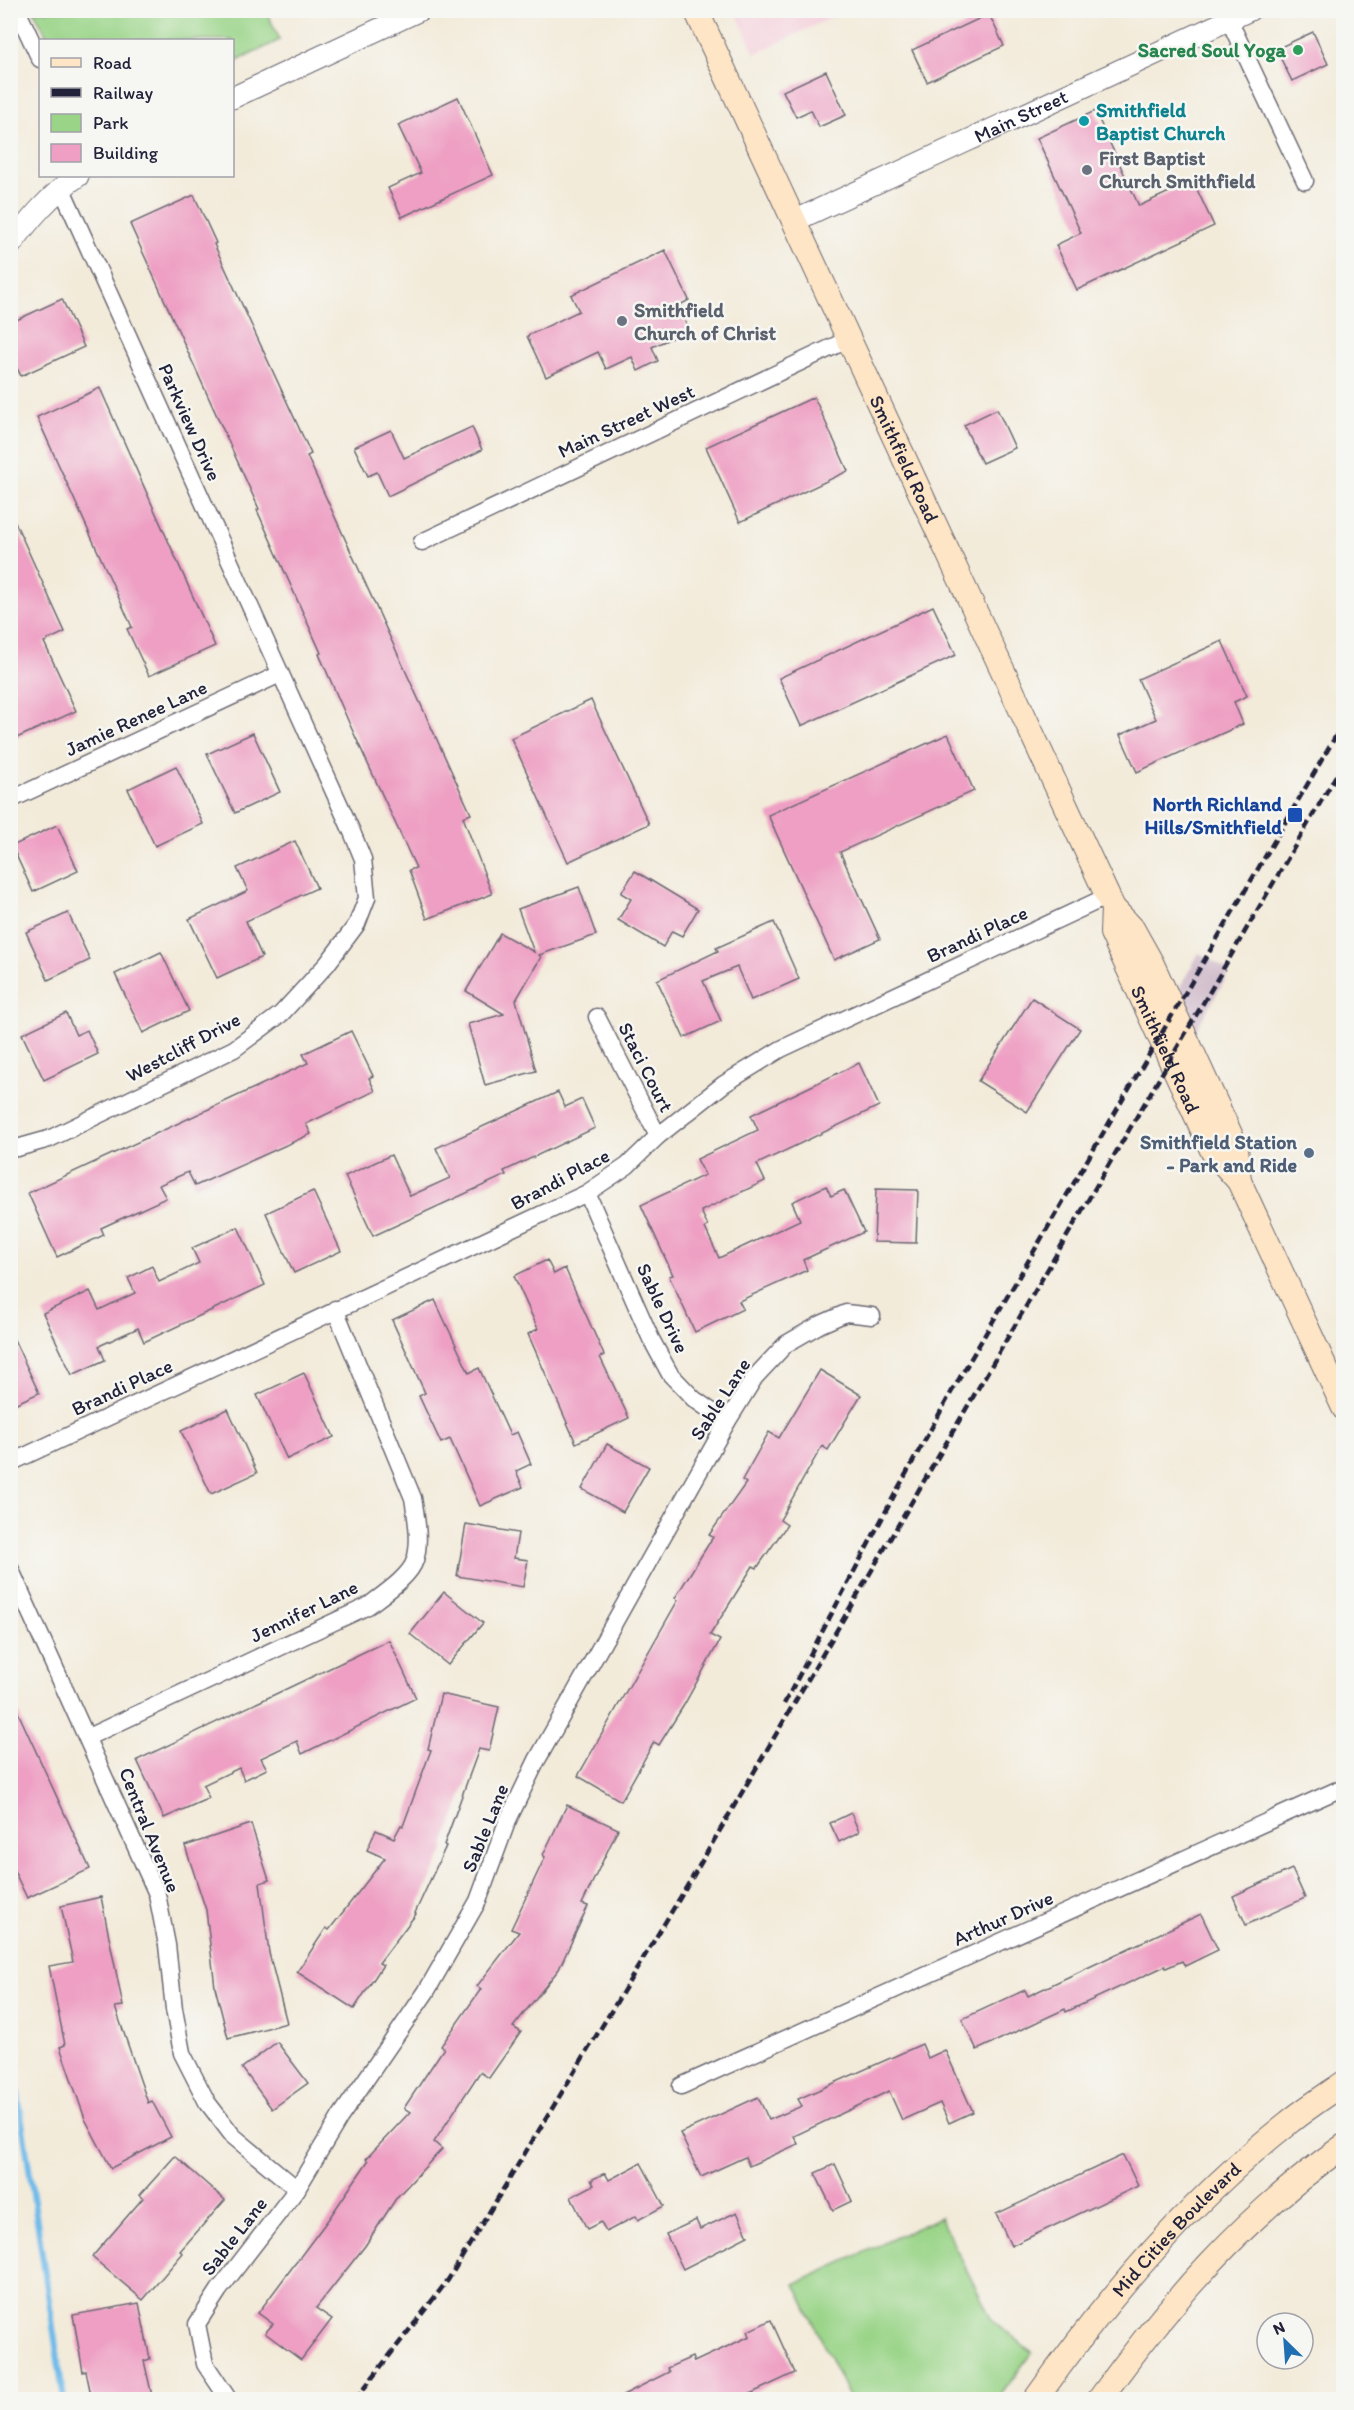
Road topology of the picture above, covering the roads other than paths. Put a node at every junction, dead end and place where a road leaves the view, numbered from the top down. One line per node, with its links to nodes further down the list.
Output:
1 (17, 10): 6 (street)
2 (420, 10): 7 (street)
3 (696, 10): 10 (main road, Smithfield Road)
4 (1250, 10): 5 (street, Main Street)
5 (1229, 20): 9 (street); 10 (street, Main Street)
6 (39, 57)
7 (234, 97)
8 (70, 181): 11 (street); 14 (street, Parkview Drive)
9 (1305, 181)
10 (794, 221): 12 (main road, Smithfield Road)
11 (10, 246)
12 (849, 339): 13 (street, Main Street West); 16 (main road, Smithfield Road)
13 (422, 543)
14 (280, 674): 15 (street, Jamie Renee Lane); 19 (street, Westcliff Drive)
15 (10, 800)
16 (1110, 902): 18 (street, Brandi Place); 23 (main road, Smithfield Road)
17 (597, 1017): 18 (street, Staci Court)
18 (658, 1136): 20 (street, Brandi Place)
19 (10, 1147)
20 (587, 1193): 21 (street, Brandi Place); 24 (street, Sable Drive)
21 (335, 1310): 25 (street, Brandi Place); 27 (street, Jennifer Lane)
22 (872, 1316): 24 (street, Sable Lane)
23 (1344, 1408)
24 (727, 1422): 32 (street, Sable Lane)
25 (10, 1463)
26 (10, 1568): 27 (street, Central Avenue)
27 (88, 1737): 32 (street, Central Avenue)
28 (1344, 1787): 30 (street, Arthur Drive)
29 (1344, 2083): 34 (main road, Mid Cities Boulevard)
30 (681, 2086)
31 (1344, 2146): 35 (main road)
32 (297, 2189): 33 (street, Sable Lane)
33 (229, 2400)
34 (1035, 2400)
35 (1100, 2400)

